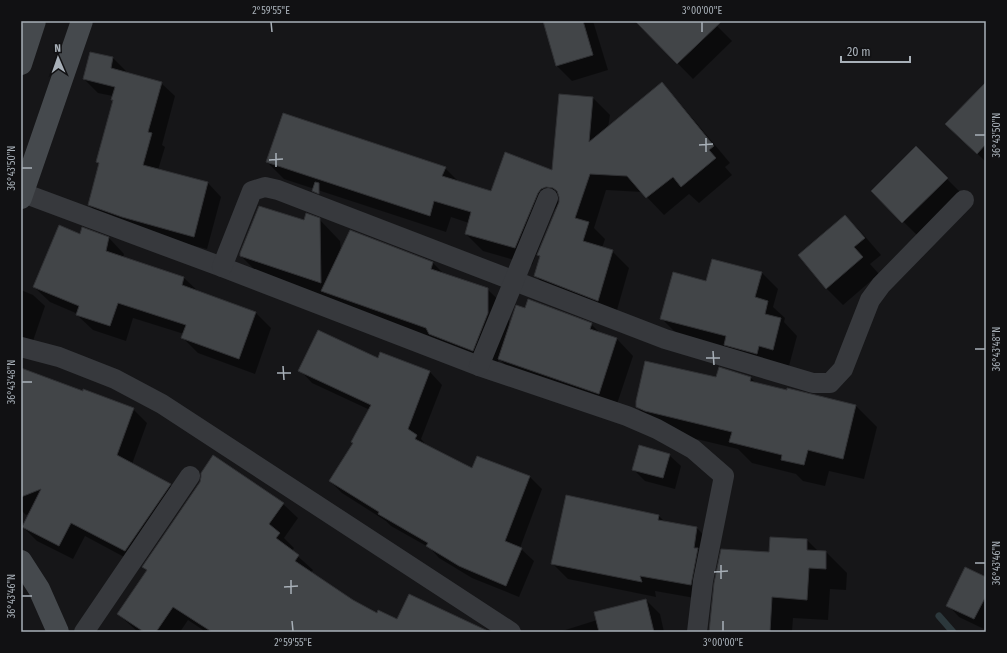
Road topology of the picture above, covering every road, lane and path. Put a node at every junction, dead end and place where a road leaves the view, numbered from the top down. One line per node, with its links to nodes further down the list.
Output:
1 (35, 21): 3 (street)
2 (82, 21): 4 (street)
3 (21, 64)
4 (22, 196): 7 (street)
5 (548, 198): 8 (street)
6 (964, 200): 8 (street)
7 (222, 267): 8 (street); 10 (street)
8 (514, 282): 10 (street)
9 (21, 347): 15 (street)
10 (479, 366): 16 (street)
11 (190, 476): 14 (street)
12 (21, 561): 13 (street)
13 (58, 632)
14 (84, 632)
15 (511, 632)
16 (697, 632)

